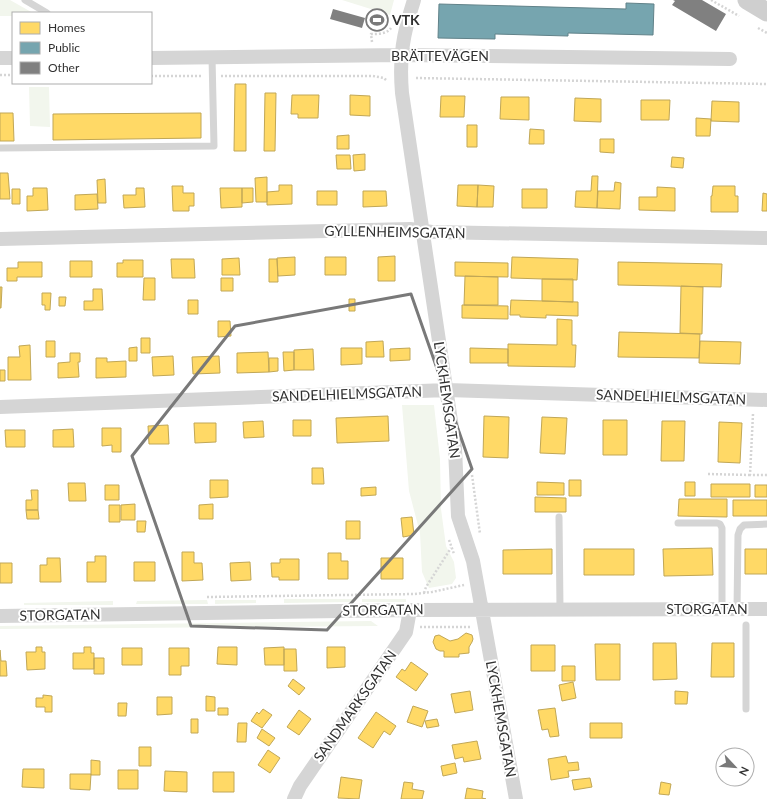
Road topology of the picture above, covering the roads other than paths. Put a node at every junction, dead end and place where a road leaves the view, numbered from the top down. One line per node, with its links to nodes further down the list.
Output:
1 (25, 0): 4 (lane)
2 (414, 0): 6 (street, LYCKHEMSGATAN)
3 (747, 0): 5 (main road)
4 (45, 12)
5 (767, 12)
6 (401, 55): 7 (street, BRÄTTEVÄGEN); 11 (street, BRÄTTEVÄGEN); 13 (street, LYCKHEMSGATAN)
7 (212, 57): 10 (street, BRÄTTEVÄGEN); 12 (lane)
8 (0, 58): 9 (street)
9 (12, 58)
10 (152, 58)
11 (730, 59)
12 (0, 148)
13 (423, 231): 14 (street, GYLLENHEIMSGATAN); 15 (street, GYLLENHEIMSGATAN); 16 (street, LYCKHEMSGATAN)
14 (767, 238)
15 (0, 239)
16 (447, 390): 17 (street, SANDELHIELMSGATAN); 18 (street, SANDELHIELMSGATAN); 27 (street, LYCKHEMSGATAN)
17 (760, 400)
18 (0, 407)
19 (559, 517): 22 (lane)
20 (678, 523): 23 (lane)
21 (767, 524): 24 (lane)
22 (560, 609): 23 (street, STORGATAN); 27 (street, STORGATAN)
23 (722, 609): 24 (street, STORGATAN)
24 (737, 609): 25 (street, STORGATAN)
25 (767, 609)
26 (410, 610): 27 (street, STORGATAN); 28 (street, STORGATAN); 31 (street, SANDMARKSGATAN)
27 (482, 610): 32 (street, LYCKHEMSGATAN)
28 (0, 616)
29 (746, 625): 30 (lane)
30 (746, 709)
31 (294, 799)
32 (516, 799)

